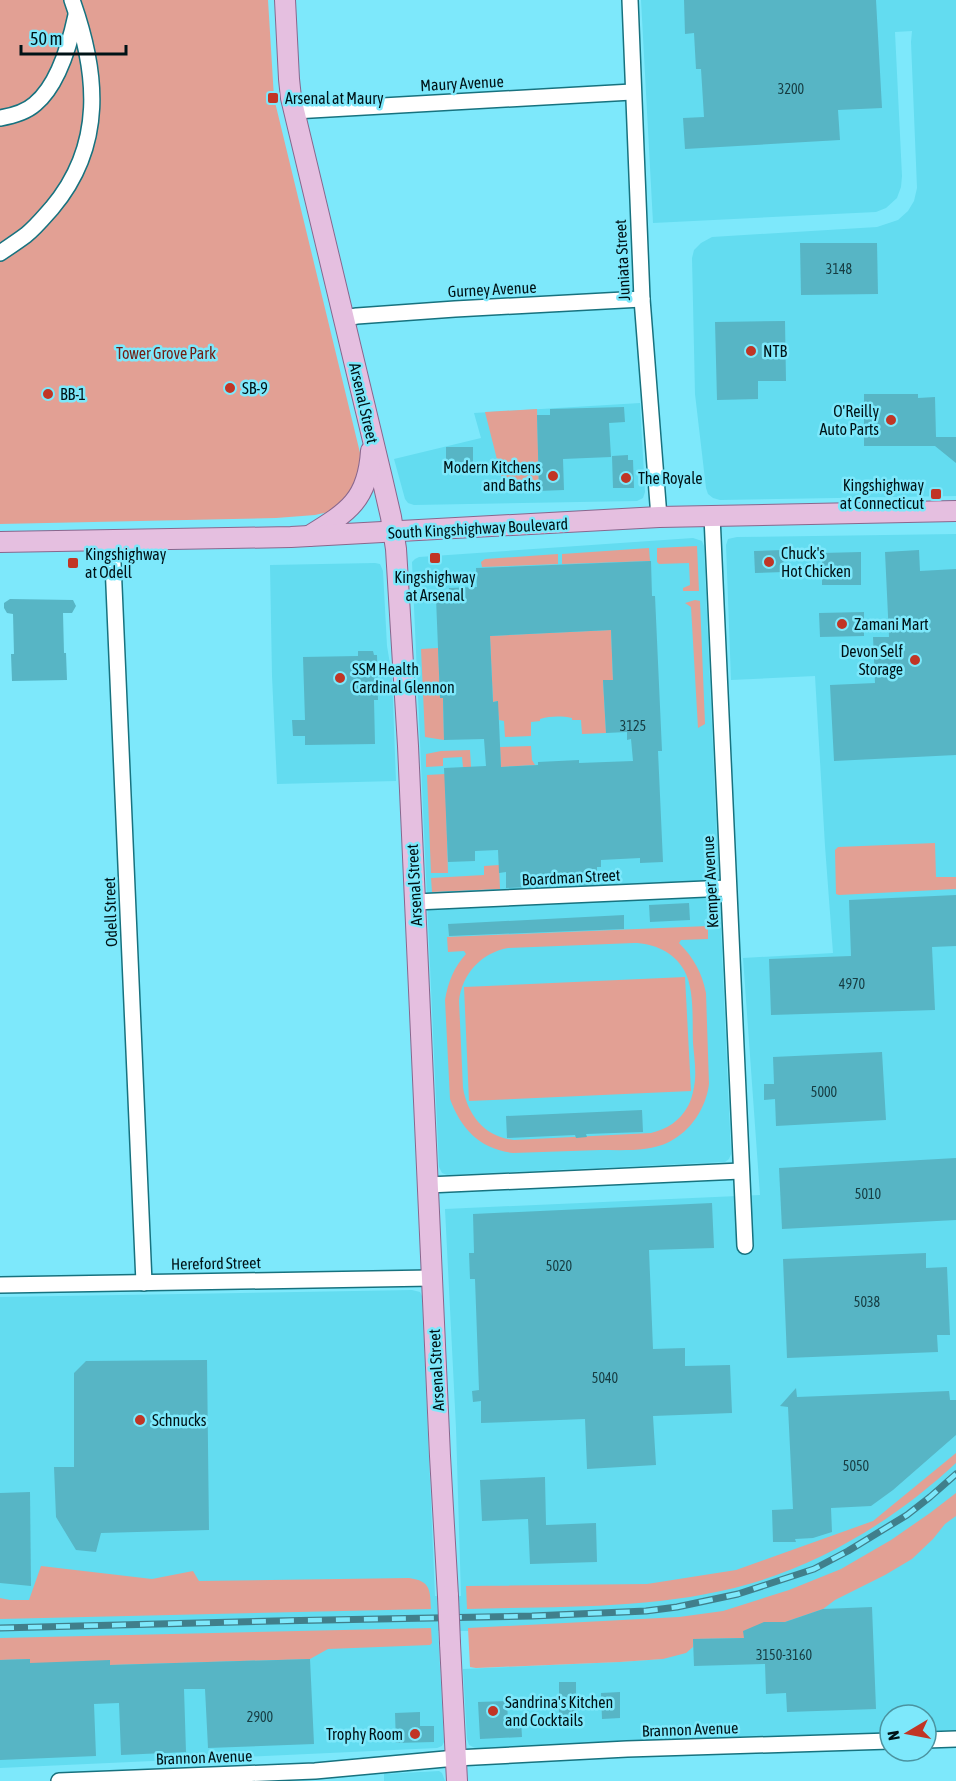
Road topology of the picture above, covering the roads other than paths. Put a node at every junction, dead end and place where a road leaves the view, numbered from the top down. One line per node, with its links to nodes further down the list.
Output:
1 (285, 0): 5 (main road, Arsenal Street)
2 (630, 0): 4 (street, Juniata Street)
3 (75, 6): 6 (street); 7 (street)
4 (632, 92): 5 (street, Maury Avenue); 8 (street, Juniata Street)
5 (294, 111): 9 (main road, Arsenal Street)
6 (0, 118)
7 (0, 253)
8 (642, 299): 9 (street, Gurney Avenue); 13 (street, Juniata Street)
9 (345, 318): 10 (main road, Arsenal Street)
10 (372, 437): 14 (main road, Arsenal Street); 15 (main road)
11 (956, 511): 12 (main road, South Kingshighway Boulevard)
12 (712, 516): 13 (main road, South Kingshighway Boulevard); 18 (street, Kemper Avenue)
13 (659, 517): 14 (main road, South Kingshighway Boulevard)
14 (394, 532): 15 (main road, South Kingshighway Boulevard); 19 (main road, Arsenal Street)
15 (308, 536): 16 (main road, South Kingshighway Boulevard)
16 (112, 540): 17 (main road, South Kingshighway Boulevard); 24 (street, Odell Street)
17 (0, 542)
18 (728, 888): 19 (street, Boardman Street); 20 (street, Kemper Avenue)
19 (415, 902): 21 (main road, Arsenal Street)
20 (741, 1171): 21 (street); 22 (street, Kemper Avenue)
21 (428, 1185): 23 (main road, Arsenal Street)
22 (745, 1246)
23 (432, 1278): 24 (street, Hereford Street); 29 (main road, Arsenal Street, bridge)
24 (144, 1283): 25 (street, Hereford Street)
25 (0, 1285)
26 (956, 1739): 27 (street)
27 (938, 1740)
28 (878, 1741): 29 (street, Brannon Avenue)
29 (456, 1758): 30 (street, Brannon Avenue); 32 (main road, Arsenal Street)
30 (168, 1779): 31 (street, Brannon Avenue)
31 (59, 1781)
32 (457, 1781)

